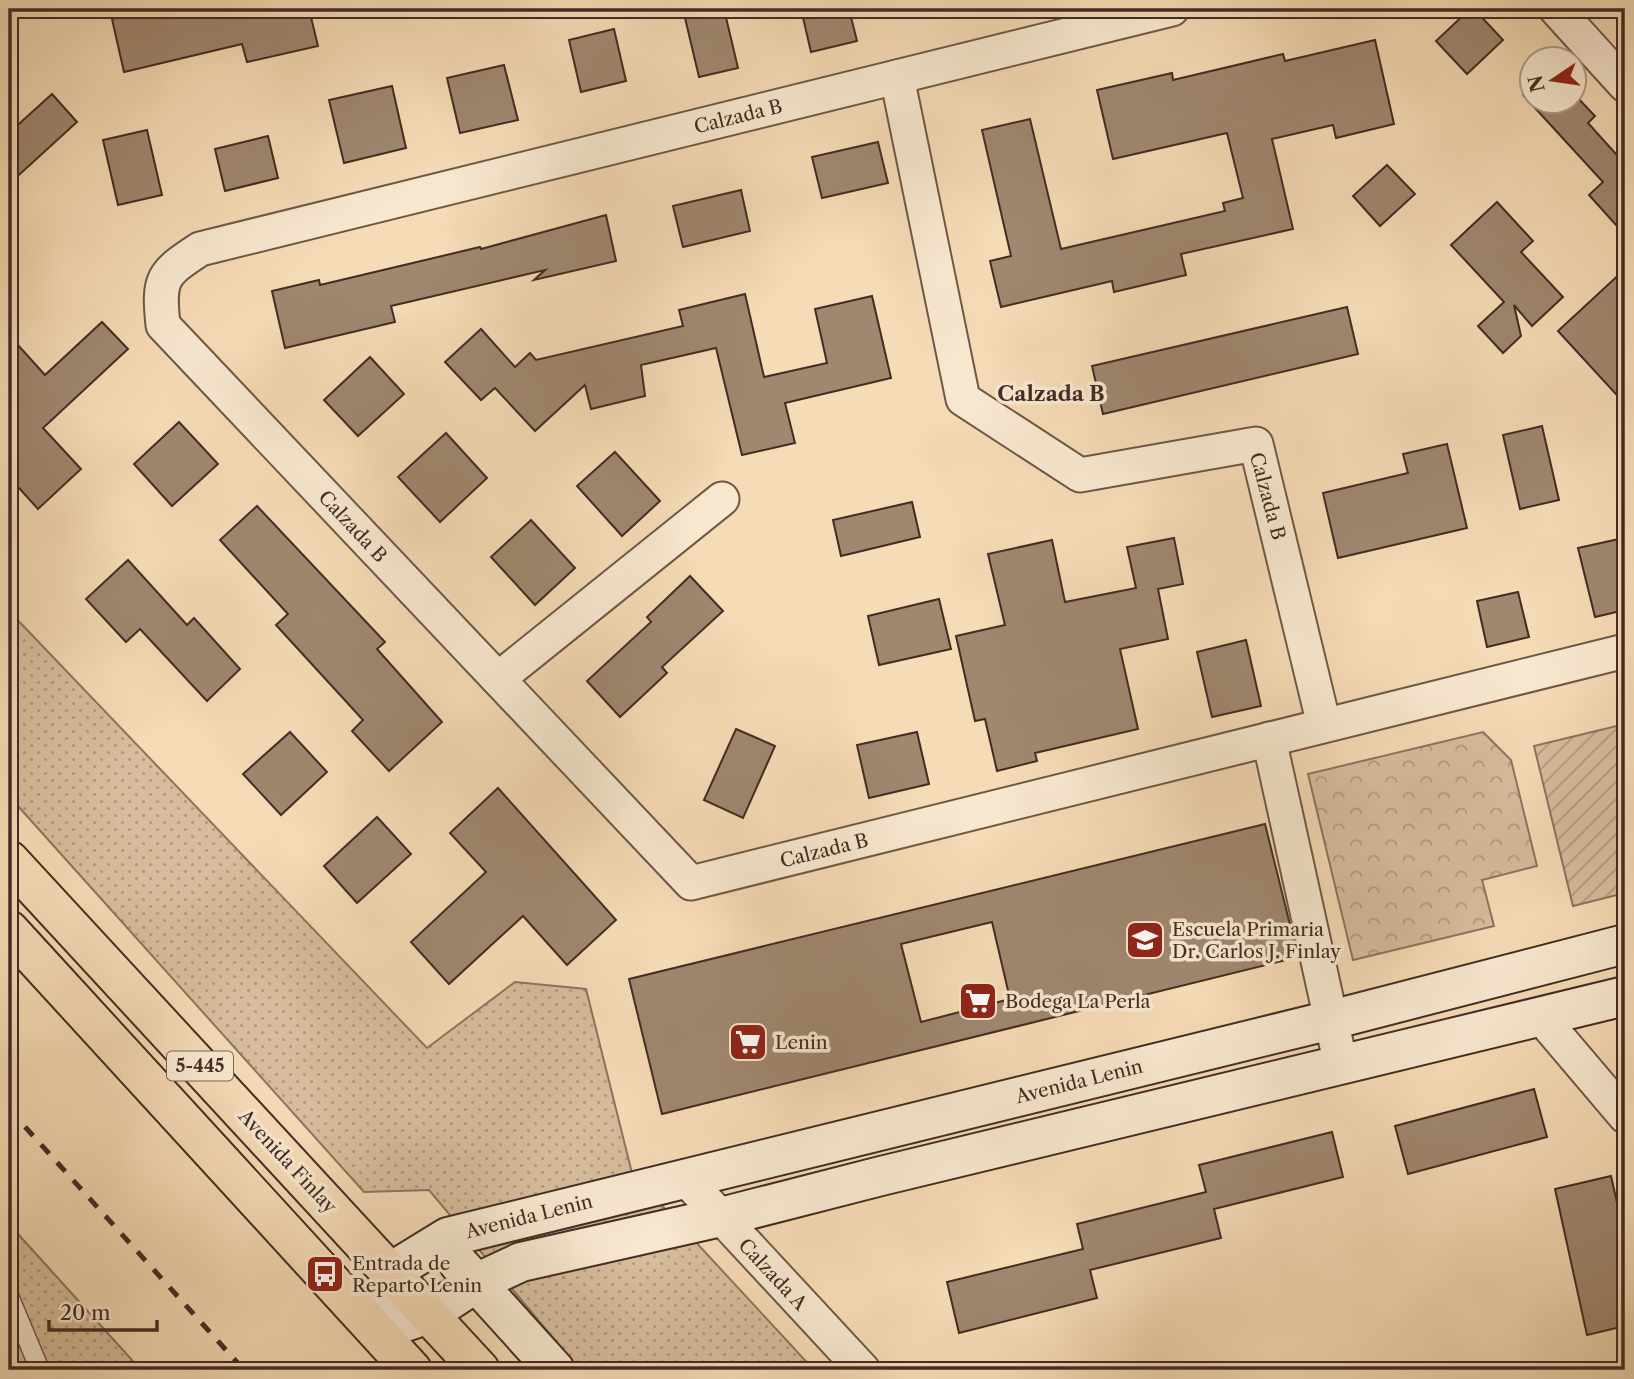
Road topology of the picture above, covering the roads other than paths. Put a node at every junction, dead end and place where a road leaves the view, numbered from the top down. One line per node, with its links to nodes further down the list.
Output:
1 (1172, 9): 3 (street, Calzada B)
2 (1556, 9): 4 (street)
3 (897, 77): 7 (street, Calzada B); 8 (street, Calzada B)
4 (1625, 85)
5 (722, 499): 7 (street)
6 (1625, 650): 8 (street, Calzada B)
7 (498, 679): 9 (street, Calzada B)
8 (1324, 725): 9 (street, Calzada B)
9 (1269, 739): 15 (street)
10 (9, 860): 21 (highway, Avenida Finlay / 5-445)
11 (9, 930): 25 (highway, 5-445)
12 (1625, 944): 15 (street, Avenida Lenin)
13 (1625, 996): 14 (street)
14 (1541, 1017): 16 (street); 17 (street)
15 (1331, 1020): 16 (street); 18 (street, Avenida Lenin)
16 (1341, 1065): 19 (street)
17 (1625, 1116)
18 (684, 1177): 19 (street, Calzada A); 20 (street, Avenida Lenin)
19 (721, 1217): 22 (street); 30 (street, Calzada A)
20 (438, 1242): 21 (street, Avenida Lenin); 22 (street)
21 (391, 1272): 24 (highway, Avenida Finlay / 5-445); 25 (street)
22 (477, 1282): 24 (street); 29 (street)
23 (9, 1296): 26 (lane)
24 (429, 1314): 25 (street); 28 (highway, Avenida Finlay / 5-445)
25 (378, 1332): 27 (highway, 5-445)
26 (40, 1370)
27 (412, 1370)
28 (480, 1370)
29 (555, 1370)
30 (863, 1370)

